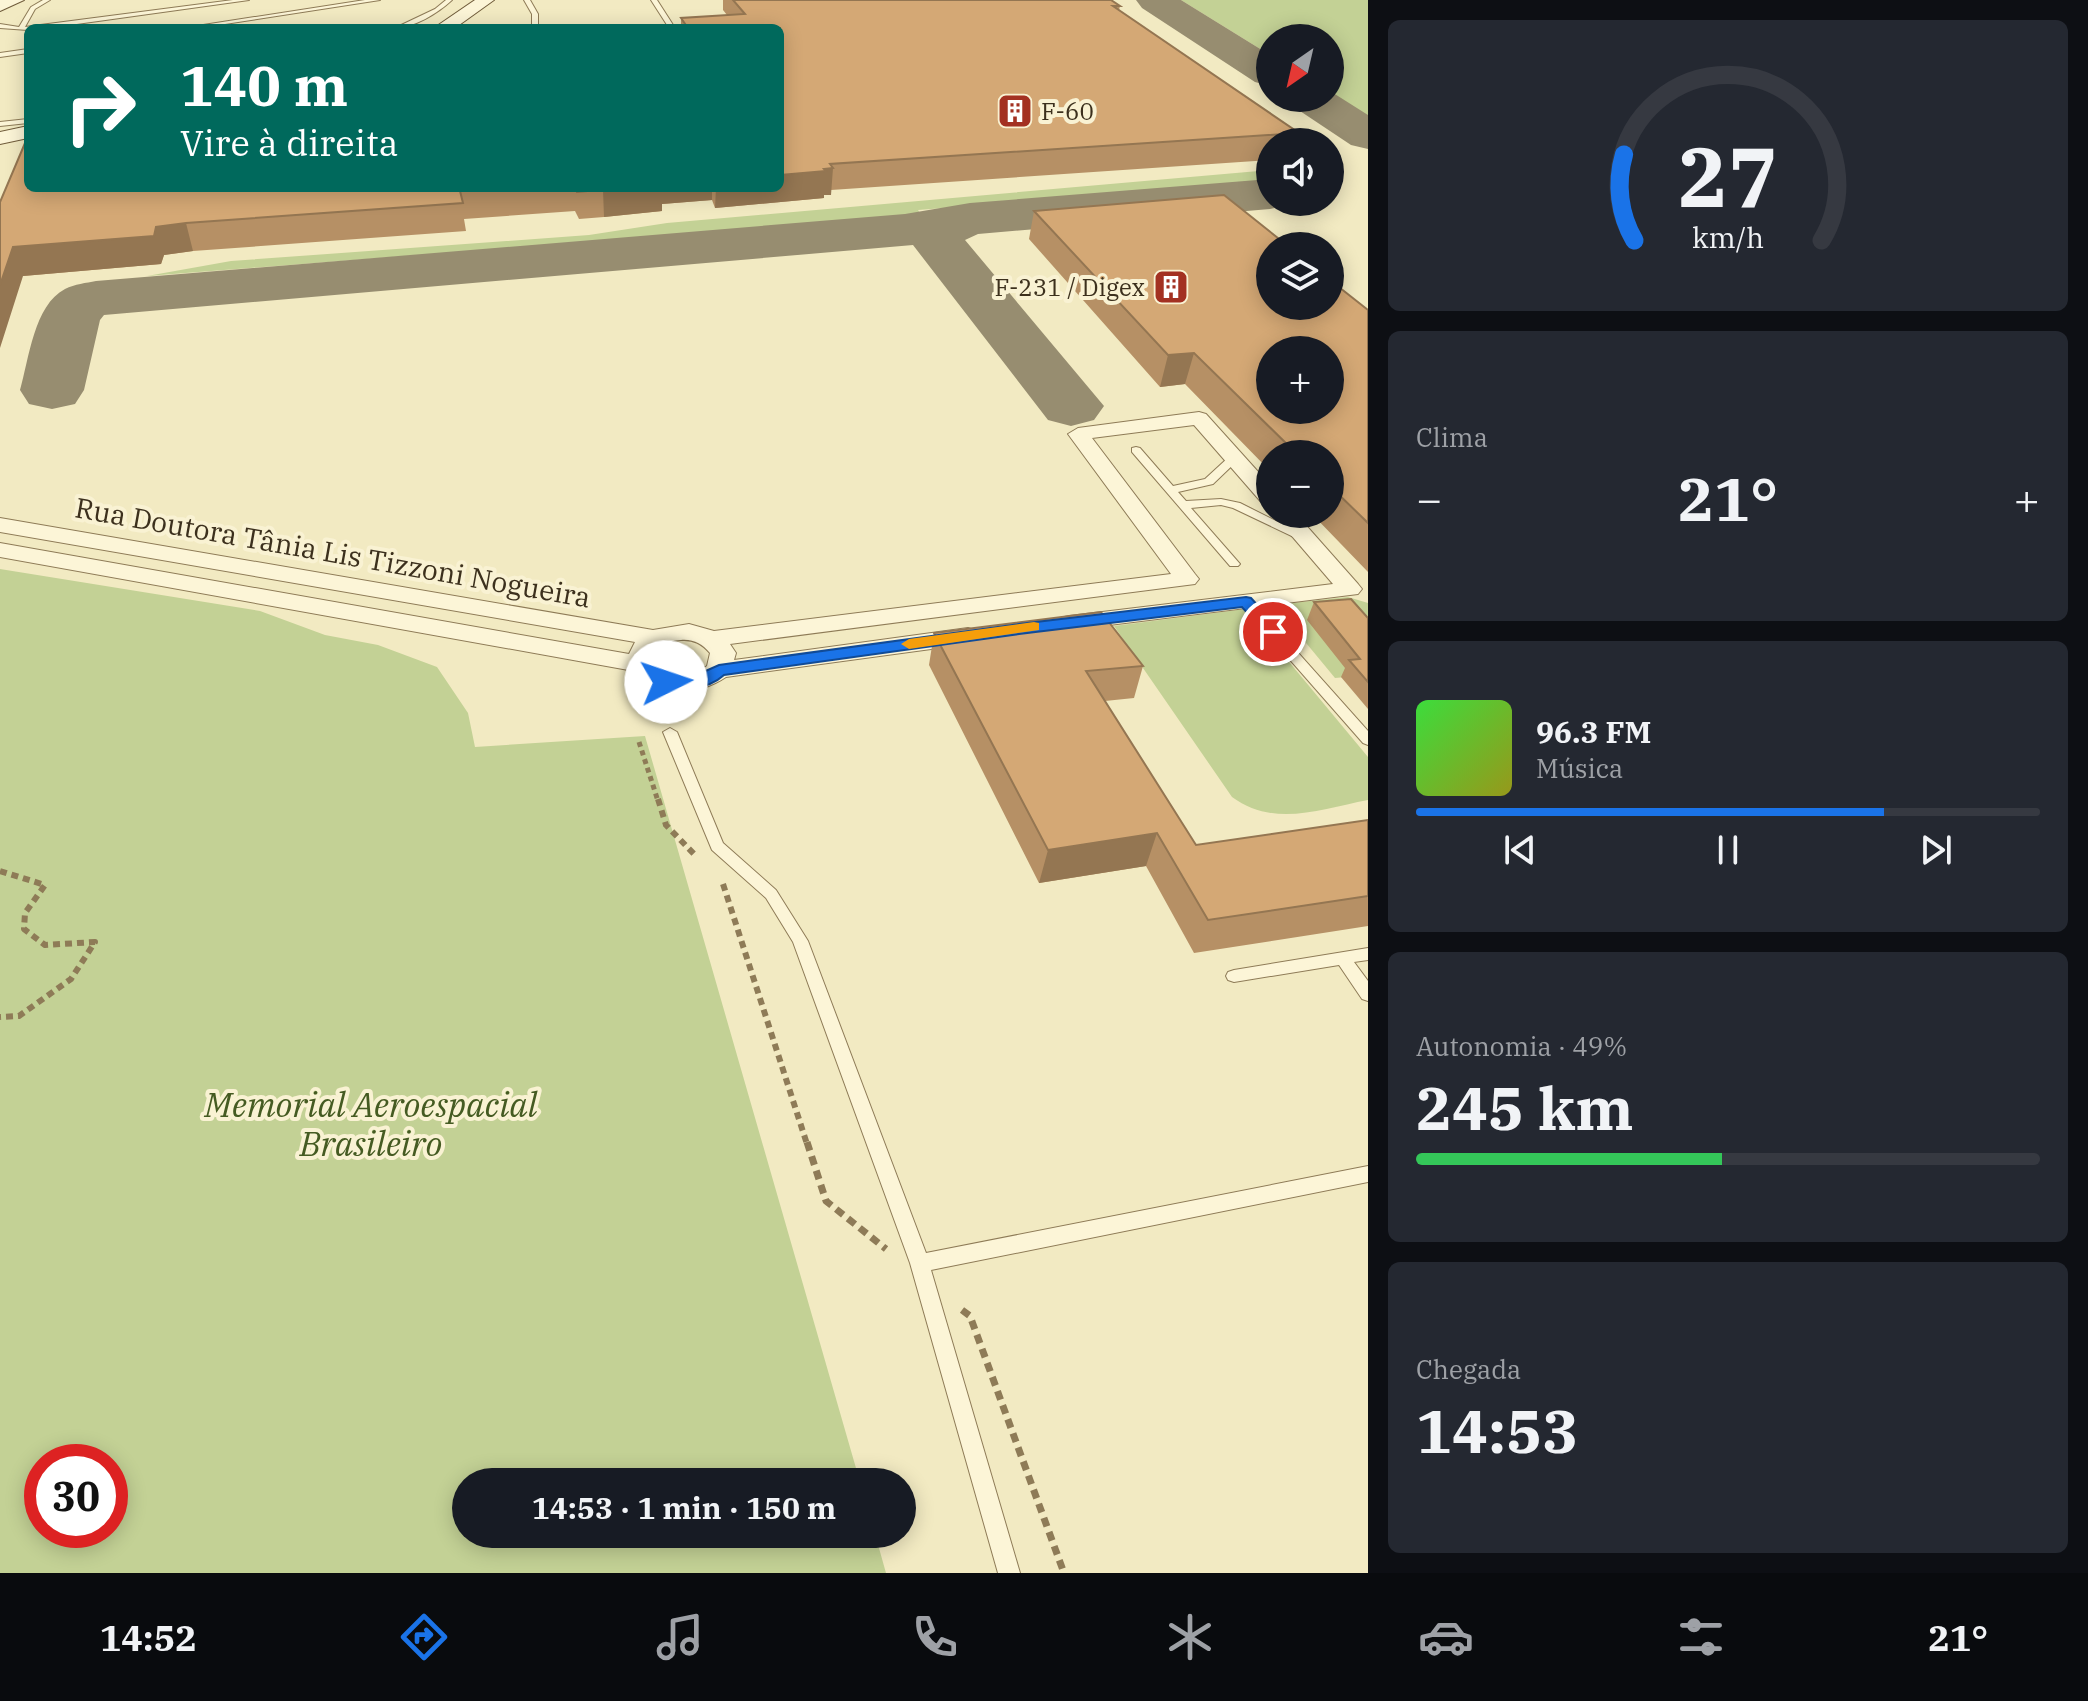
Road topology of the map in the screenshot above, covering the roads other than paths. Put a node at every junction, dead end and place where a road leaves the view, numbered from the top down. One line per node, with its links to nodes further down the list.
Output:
1 (16, 0): 9 (street)
2 (47, 0): 17 (lane)
3 (246, 0): 10 (lane)
4 (377, 0): 11 (lane)
5 (449, 0): 12 (lane)
6 (486, 0): 13 (street)
7 (527, 0): 14 (lane)
8 (654, 0): 15 (lane)
9 (0, 6)
10 (60, 24)
11 (214, 24)
12 (407, 24)
13 (449, 24)
14 (535, 24)
15 (669, 24)
16 (0, 26): 17 (lane)
17 (21, 29): 18 (lane)
18 (24, 29)
19 (24, 52): 20 (lane)
20 (0, 55)
21 (24, 121): 22 (lane)
22 (0, 124)
23 (24, 133): 24 (street)
24 (0, 138)
25 (1136, 450): 28 (lane)
26 (1234, 458): 27 (street, Rua Doutora Tânia Lis Tizzoni Nogueira); 28 (lane); 39 (street, Rua Doutora Tânia Lis Tizzoni Nogueira)
27 (1256, 482)
28 (1170, 490): 29 (lane)
29 (1183, 505): 32 (lane); 34 (lane)
30 (0, 525): 38 (street, Rua Doutora Tânia Lis Tizzoni Nogueira)
31 (1296, 528): 32 (street)
32 (1306, 539): 35 (street)
33 (0, 550): 40 (street, Rua Doutora Tânia Lis Tizzoni Nogueira)
34 (1234, 564)
35 (1246, 602): 36 (street); 43 (lane)
36 (1051, 625)
37 (988, 633): 41 (street, Rua Doutora Tânia Lis Tizzoni Nogueira)
38 (655, 638): 39 (street, Rua Doutora Tânia Lis Tizzoni Nogueira); 40 (street)
39 (711, 639): 41 (street)
40 (642, 664): 41 (street, Rua Doutora Tânia Lis Tizzoni Nogueira)
41 (719, 670)
42 (670, 732): 49 (lane)
43 (1368, 740)
44 (1368, 954): 45 (lane)
45 (1343, 959): 46 (lane); 47 (lane)
46 (1234, 976)
47 (1368, 994)
48 (1368, 1174): 49 (lane)
49 (922, 1272): 50 (lane)
50 (1009, 1573)

